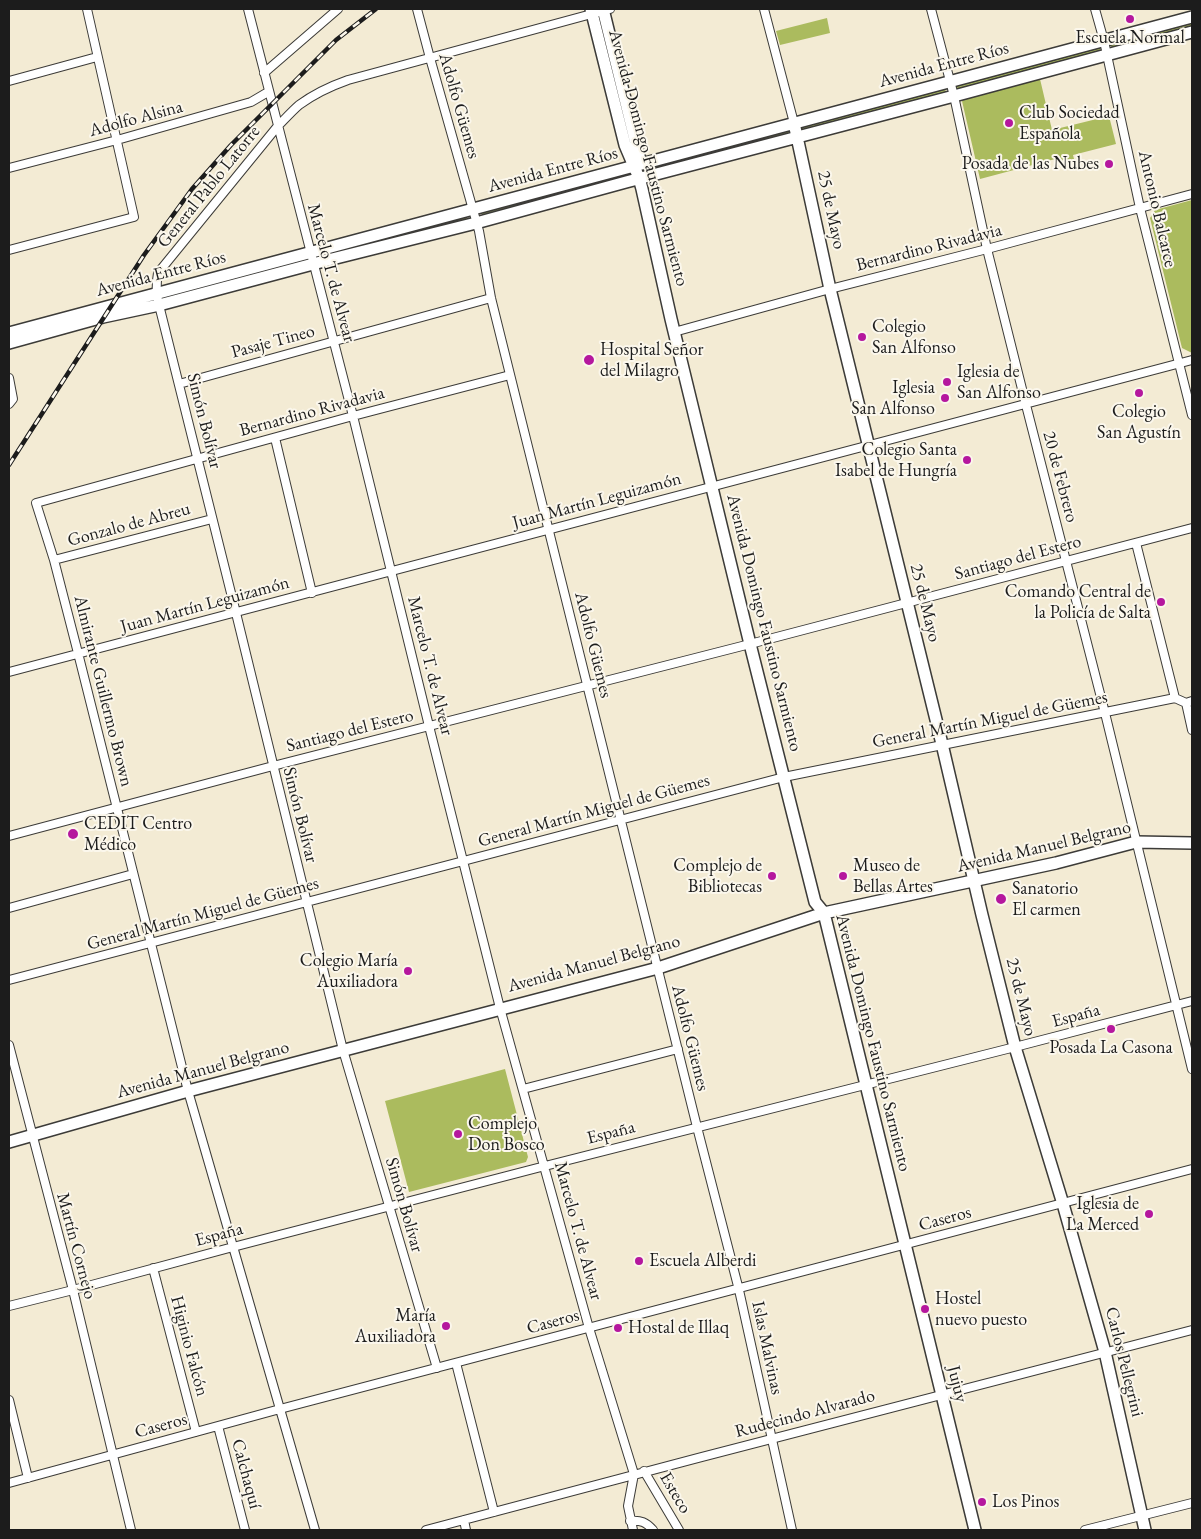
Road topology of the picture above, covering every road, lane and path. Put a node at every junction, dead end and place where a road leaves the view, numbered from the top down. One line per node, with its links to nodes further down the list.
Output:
1 (86, 9): 13 (street)
2 (248, 9): 15 (street, Marcelo T. de Alvear)
3 (338, 9): 15 (street)
4 (417, 9): 14 (street, Adolfo Güemes)
5 (764, 9): 20 (street, 25 de Mayo)
6 (931, 9): 17 (street, 20 de Febrero)
7 (1095, 9): 11 (street, Antonio Balcarce)
8 (600, 10): 14 (street); 24 (main road, Avenida Domingo Faustino Sarmiento)
9 (1192, 17): 11 (main road, Avenida Entre Ríos)
10 (1192, 32): 12 (main road, Avenida Entre Ríos)
11 (1104, 41): 12 (street, Antonio Balcarce); 17 (main road, Avenida Entre Ríos)
12 (1107, 54): 19 (main road, Avenida Entre Ríos); 29 (street, Antonio Balcarce)
13 (97, 57): 16 (street); 23 (street)
14 (430, 58): 21 (street, General Pablo Latorre); 28 (street, Adolfo Güemes)
15 (264, 73): 18 (street, Marcelo T. de Alvear)
16 (9, 81)
17 (950, 82): 19 (street, 20 de Febrero); 20 (main road, Avenida Entre Ríos)
18 (268, 92): 21 (street, Marcelo T. de Alvear); 23 (street, Adolfo Alsina)
19 (954, 96): 22 (main road, Avenida Entre Ríos); 31 (street, 20 de Febrero)
20 (794, 123): 22 (main road, 25 de Mayo); 24 (main road, Avenida Entre Ríos)
21 (277, 128): 33 (street, Marcelo T. de Alvear); 37 (street, General Pablo Latorre)
22 (797, 137): 26 (main road, Avenida Entre Ríos); 35 (main road, 25 de Mayo)
23 (117, 140): 25 (street, Adolfo Alsina); 32 (street)
24 (637, 166): 26 (main road, Avenida Domingo Faustino Sarmiento); 28 (main road, Avenida Entre Ríos)
25 (9, 168)
26 (639, 178): 30 (main road, Avenida Entre Ríos); 39 (main road, Avenida Domingo Faustino Sarmiento)
27 (1192, 194): 29 (street, Bernardino Rivadavia)
28 (473, 208): 30 (street, Adolfo Güemes); 33 (main road, Avenida Entre Ríos)
29 (1140, 208): 31 (street, Bernardino Rivadavia); 44 (street, Antonio Balcarce)
30 (476, 223): 34 (main road, Avenida Entre Ríos); 36 (street, Adolfo Güemes)
31 (987, 249): 35 (street, Bernardino Rivadavia); 49 (street, 20 de Febrero)
32 (9, 250)
33 (310, 251): 34 (street, Marcelo T. de Alvear); 37 (main road, Avenida Entre Ríos)
34 (313, 264): 37 (main road, Avenida Entre Ríos); 41 (street, Marcelo T. de Alvear)
35 (830, 289): 39 (street, Bernardino Rivadavia); 53 (main road, 25 de Mayo)
36 (491, 298): 41 (street, Pasaje Tineo); 45 (street, Adolfo Güemes)
37 (157, 300): 38 (main road, Avenida Entre Ríos); 47 (street, Simón Bolívar)
38 (91, 315): 40 (main road, Avenida Entre Ríos); 42 (main road, Avenida Entre Ríos)
39 (674, 332): 55 (main road, Avenida Domingo Faustino Sarmiento)
40 (9, 333)
41 (334, 342): 47 (street, Pasaje Tineo); 51 (street, Marcelo T. de Alvear)
42 (9, 343)
43 (1192, 360): 44 (street, Juan Martín Leguizamón)
44 (1179, 363): 49 (street, Juan Martín Leguizamón); 50 (street, Antonio Balcarce)
45 (510, 376): 51 (street, Bernardino Rivadavia); 59 (street, Adolfo Güemes)
46 (9, 378): 48 (street)
47 (179, 384): 54 (street, Simón Bolívar)
48 (11, 401)
49 (1026, 405): 53 (street, Juan Martín Leguizamón); 62 (street, 20 de Febrero)
50 (1192, 415)
51 (353, 416): 52 (street, Bernardino Rivadavia); 63 (street, Marcelo T. de Alvear)
52 (275, 438): 54 (street, Bernardino Rivadavia); 64 (street)
53 (869, 446): 55 (street, Juan Martín Leguizamón); 65 (main road, 25 de Mayo)
54 (198, 458): 56 (street, Bernardino Rivadavia); 57 (street, Simón Bolívar)
55 (712, 486): 59 (street, Juan Martín Leguizamón); 67 (main road, Avenida Domingo Faustino Sarmiento)
56 (36, 503): 61 (street, Almirante Guillermo Brown)
57 (212, 518): 61 (street, Gonzalo de Abreu); 66 (street, Simón Bolívar)
58 (1192, 528): 60 (street, Santiago del Estero)
59 (549, 530): 63 (street, Juan Martín Leguizamón); 70 (street, Adolfo Güemes)
60 (1136, 542): 62 (street, Santiago del Estero); 71 (street)
61 (54, 560): 68 (street, Almirante Guillermo Brown)
62 (1066, 560): 65 (street, Santiago del Estero); 73 (street, 20 de Febrero)
63 (392, 572): 64 (street, Juan Martín Leguizamón); 74 (street, Marcelo T. de Alvear)
64 (312, 593): 66 (street, Juan Martín Leguizamón)
65 (907, 602): 67 (street, Santiago del Estero); 76 (main road, 25 de Mayo)
66 (236, 613): 68 (street, Juan Martín Leguizamón); 77 (street, Simón Bolívar)
67 (750, 644): 70 (street, Santiago del Estero); 78 (main road, Avenida Domingo Faustino Sarmiento)
68 (78, 654): 69 (street, Juan Martín Leguizamón); 79 (street, Almirante Guillermo Brown)
69 (9, 672)
70 (588, 685): 74 (street, Santiago del Estero); 80 (street, Adolfo Güemes)
71 (1175, 698): 72 (street); 73 (street, General Martín Miguel de Güemes)
72 (1189, 702): 75 (street)
73 (1105, 713): 76 (street, General Martín Miguel de Güemes); 82 (street, 20 de Febrero)
74 (429, 726): 77 (street, Santiago del Estero); 84 (street, Marcelo T. de Alvear)
75 (1192, 730)
76 (942, 744): 78 (street, General Martín Miguel de Güemes); 86 (main road, 25 de Mayo)
77 (273, 766): 79 (street, Santiago del Estero); 87 (street, Simón Bolívar)
78 (784, 777): 80 (street, General Martín Miguel de Güemes); 89 (main road, Avenida Domingo Faustino Sarmiento)
79 (118, 808): 81 (street, Santiago del Estero); 85 (street, Almirante Guillermo Brown)
80 (621, 819): 84 (street, General Martín Miguel de Güemes); 91 (street, Adolfo Güemes)
81 (9, 836)
82 (1136, 842): 83 (main road, Avenida Manuel Belgrano); 86 (main road, Avenida Manuel Belgrano); 94 (street, 20 de Febrero)
83 (1192, 843)
84 (463, 860): 87 (street, General Martín Miguel de Güemes); 95 (street, Marcelo T. de Alvear)
85 (133, 874): 88 (street); 90 (street, Almirante Guillermo Brown)
86 (974, 881): 89 (main road, Avenida Manuel Belgrano); 97 (main road, 25 de Mayo)
87 (306, 903): 90 (street, General Martín Miguel de Güemes); 99 (street, Simón Bolívar)
88 (9, 908)
89 (824, 913): 91 (main road, Avenida Manuel Belgrano); 101 (main road, Avenida Domingo Faustino Sarmiento)
90 (150, 942): 92 (street, General Martín Miguel de Güemes); 103 (street, Almirante Guillermo Brown)
91 (658, 968): 95 (main road, Avenida Manuel Belgrano); 98 (street, Adolfo Güemes)
92 (9, 980)
93 (1192, 1001): 94 (street, España)
94 (1177, 1005): 97 (street, España); 100 (street, 20 de Febrero)
95 (500, 1008): 99 (main road, Avenida Manuel Belgrano); 102 (street, Marcelo T. de Alvear)
96 (9, 1046): 105 (street, Martín Cornejo)
97 (1015, 1047): 101 (street, España); 109 (main road, 25 de Mayo)
98 (678, 1049): 102 (street); 104 (street, Adolfo Güemes)
99 (343, 1050): 103 (main road, Avenida Manuel Belgrano); 110 (street, Simón Bolívar)
100 (1192, 1069)
101 (866, 1084): 104 (street, España); 111 (main road, Avenida Domingo Faustino Sarmiento)
102 (523, 1089): 107 (street, Marcelo T. de Alvear)
103 (188, 1091): 105 (main road, Avenida Manuel Belgrano); 112 (street, Almirante Guillermo Brown)
104 (697, 1127): 107 (street, España); 115 (street, Adolfo Güemes)
105 (32, 1136): 106 (main road, Avenida Manuel Belgrano); 114 (street, Martín Cornejo)
106 (9, 1142)
107 (545, 1166): 110 (street, España); 117 (street, Marcelo T. de Alvear)
108 (1192, 1169): 109 (street, Caseros)
109 (1063, 1204): 111 (street, Caseros); 119 (main road, Carlos Pellegrini)
110 (389, 1206): 112 (street, España); 121 (street, Simón Bolívar)
111 (906, 1245): 115 (street, Caseros); 122 (main road, Jujuy)
112 (233, 1247): 113 (street, España); 124 (street, Almirante Guillermo Brown)
113 (153, 1268): 114 (street, España); 126 (street, Higinio Falcón)
114 (73, 1290): 116 (street, España); 128 (street, Martín Cornejo)
115 (739, 1290): 117 (street, Caseros); 127 (street, Islas Malvinas)
116 (9, 1306)
117 (589, 1328): 120 (street, Caseros); 130 (street, Marcelo T. de Alvear)
118 (1192, 1330): 119 (street, Rudecindo Alvarado)
119 (1105, 1352): 122 (street, Rudecindo Alvarado); 135 (main road, Carlos Pellegrini)
120 (456, 1364): 121 (street, Caseros); 134 (street)
121 (437, 1368): 124 (street, Caseros)
122 (941, 1393): 127 (street, Rudecindo Alvarado); 147 (main road, Jujuy)
123 (9, 1400): 131 (street)
124 (280, 1409): 125 (street, Caseros); 140 (street, Almirante Guillermo Brown)
125 (218, 1426): 126 (street, Caseros); 139 (street, Calchaquí)
126 (196, 1432): 128 (street, Caseros)
127 (771, 1438): 129 (street, Rudecindo Alvarado); 146 (street, Islas Malvinas)
128 (112, 1455): 131 (street, Caseros); 138 (street, Martín Cornejo)
129 (644, 1471): 130 (street, Rudecindo Alvarado); 145 (street, Esteco)
130 (634, 1474): 134 (street, Rudecindo Alvarado); 137 (street)
131 (28, 1478): 132 (street, Caseros)
132 (9, 1483)
133 (1192, 1503): 135 (street)
134 (494, 1512): 136 (street, Rudecindo Alvarado)
135 (1142, 1516): 148 (street); 149 (main road, Carlos Pellegrini)
136 (464, 1520): 141 (street, Rudecindo Alvarado); 142 (street)
137 (630, 1521): 143 (street); 144 (street)
138 (131, 1530)
139 (245, 1530)
140 (315, 1530)
141 (426, 1530)
142 (466, 1530)
143 (632, 1530)
144 (653, 1530)
145 (679, 1530)
146 (792, 1530)
147 (976, 1530)
148 (1085, 1530)
149 (1145, 1530)

